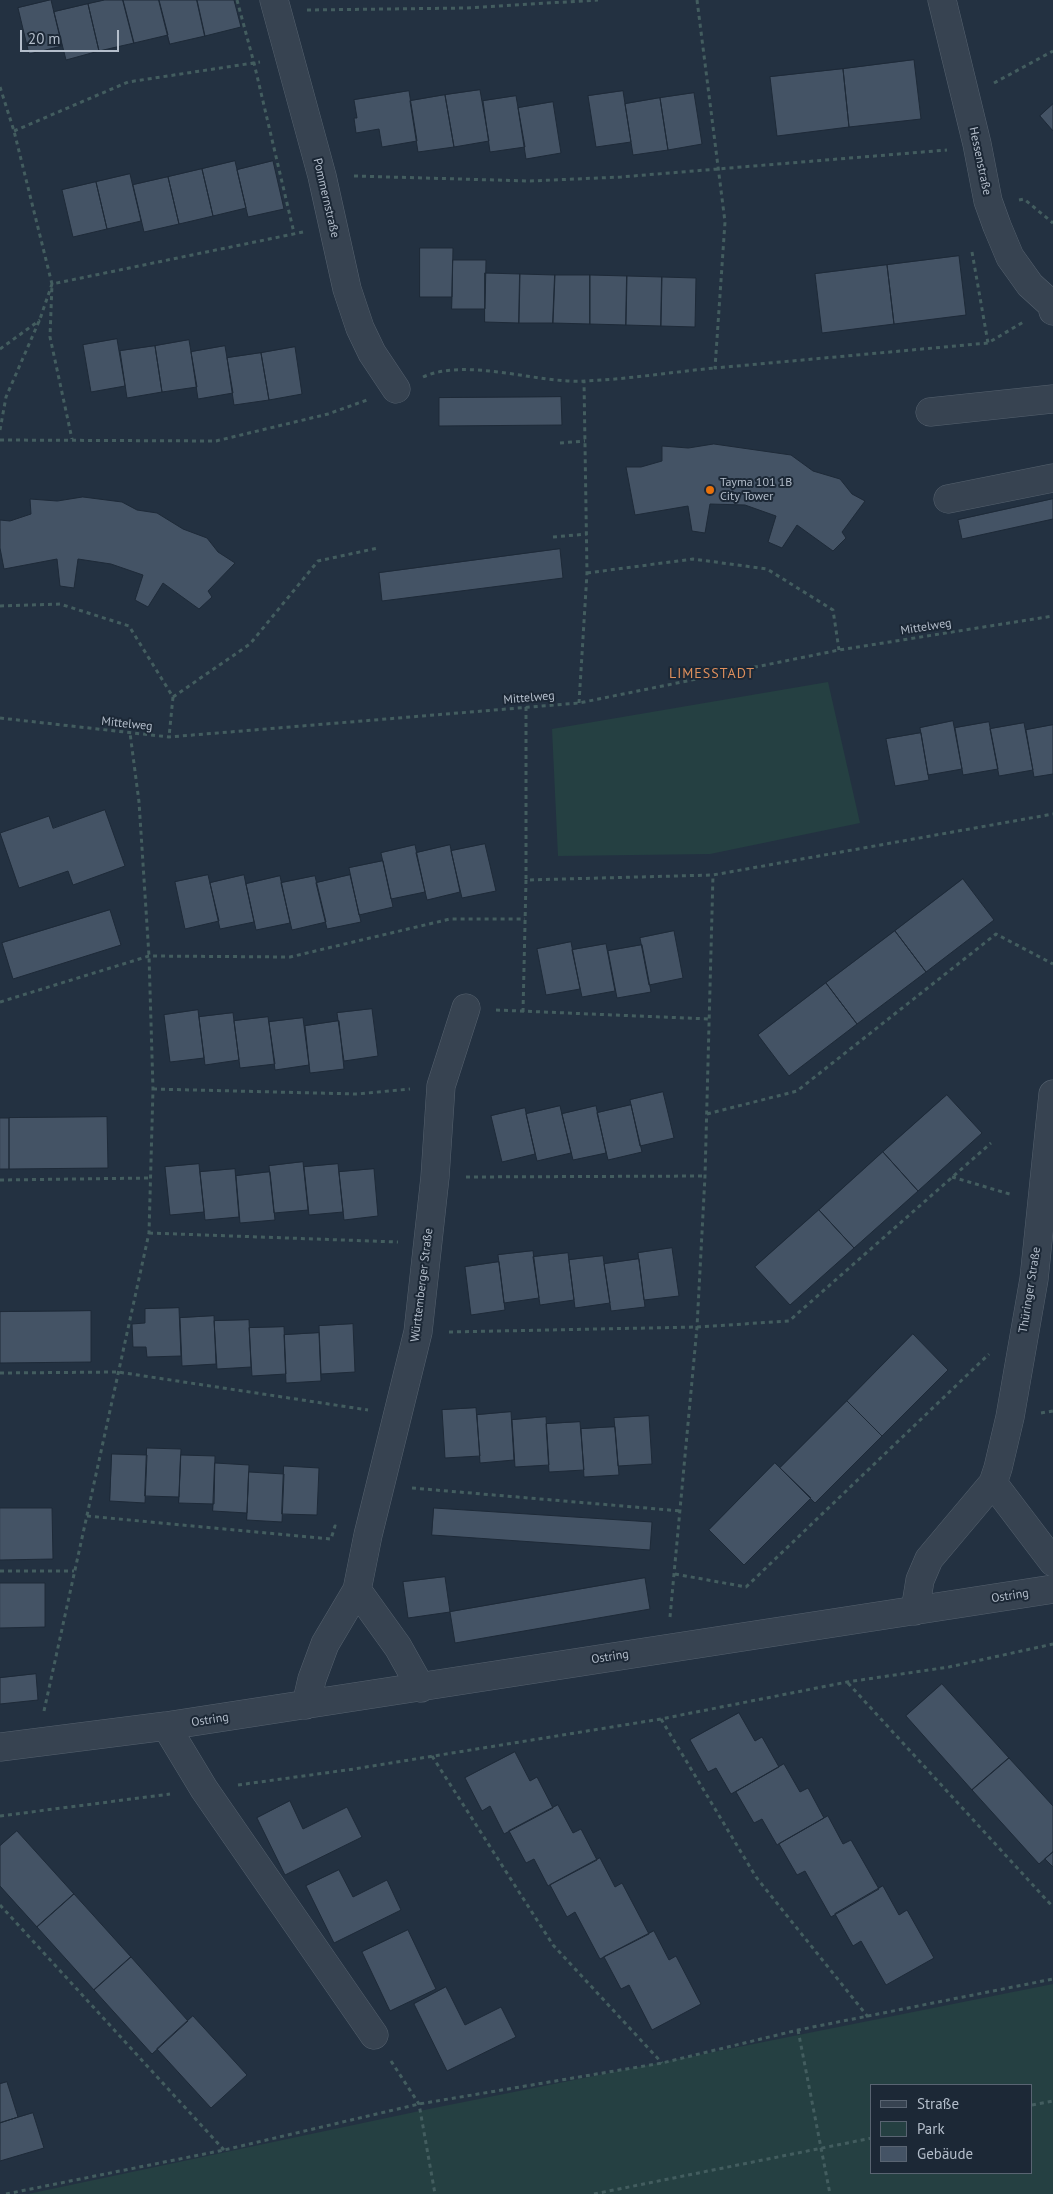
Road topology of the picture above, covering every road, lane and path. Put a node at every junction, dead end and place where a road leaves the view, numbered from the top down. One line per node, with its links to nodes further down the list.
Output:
1 (237, 0): 8 (path)
2 (598, 0): 5 (path)
3 (697, 0): 13 (path)
4 (942, 0): 10 (street, Hessenstraße)
5 (275, 5): 7 (street, Pommernstraße)
6 (1053, 51): 10 (path)
7 (291, 58): 8 (path); 14 (street, Pommernstraße)
8 (254, 63): 11 (path); 16 (path)
9 (0, 87): 11 (path)
10 (965, 99): 12 (street, Hessenstraße)
11 (14, 131): 17 (path)
12 (977, 144): 13 (path); 18 (street, Hessenstraße)
13 (720, 168): 14 (path); 21 (path)
14 (322, 176): 15 (street, Pommernstraße)
15 (333, 230): 16 (path); 23 (street, Pommernstraße)
16 (294, 233): 17 (path)
17 (52, 284): 19 (path); 27 (path)
18 (1053, 308): 21 (path)
19 (40, 319): 20 (path); 26 (path)
20 (0, 349)
21 (715, 368): 22 (path)
22 (584, 381): 23 (path); 29 (path)
23 (396, 389): 27 (path)
24 (1053, 399): 25 (street)
25 (930, 412)
26 (0, 430)
27 (72, 439): 28 (path)
28 (0, 440)
29 (585, 441): 30 (path); 33 (path)
30 (560, 443)
31 (1053, 478): 32 (street)
32 (948, 499)
33 (587, 534): 34 (path); 36 (path)
34 (553, 537)
35 (378, 548): 40 (path)
36 (587, 573): 39 (path); 41 (path)
37 (0, 606): 40 (path)
38 (1053, 616): 39 (path, Mittelweg)
39 (839, 650): 41 (path, Mittelweg)
40 (173, 697): 45 (path)
41 (580, 703): 42 (path, Mittelweg)
42 (526, 707): 45 (path, Mittelweg); 48 (path)
43 (0, 718): 44 (path, Mittelweg)
44 (130, 733): 45 (path, Mittelweg); 50 (path)
45 (169, 737)
46 (1053, 814): 47 (path)
47 (713, 875): 48 (path); 55 (path)
48 (526, 880): 49 (path)
49 (525, 919): 50 (path); 54 (path)
50 (149, 956): 52 (path); 57 (path)
51 (1053, 964): 59 (path)
52 (0, 1002)
53 (466, 1008): 54 (path); 56 (street, Württemberger Straße)
54 (523, 1012): 55 (path)
55 (709, 1019): 59 (path)
56 (441, 1086): 57 (path); 62 (street, Württemberger Straße)
57 (153, 1089): 64 (path)
58 (1053, 1094): 66 (street, Thüringer Straße)
59 (707, 1114): 61 (path)
60 (991, 1143): 63 (path)
61 (705, 1176): 62 (path); 69 (path)
62 (435, 1177): 68 (street, Württemberger Straße)
63 (952, 1177): 66 (path); 69 (path)
64 (150, 1178): 65 (path); 67 (path)
65 (0, 1180)
66 (1042, 1204): 75 (street, Thüringer Straße)
67 (148, 1233): 68 (path); 72 (path)
68 (428, 1243): 70 (street, Württemberger Straße)
69 (697, 1327): 70 (path); 77 (path)
70 (418, 1332): 74 (street, Württemberger Straße)
71 (990, 1353): 83 (path)
72 (118, 1372): 73 (path); 74 (path); 78 (path)
73 (0, 1373)
74 (398, 1415): 76 (street, Württemberger Straße)
75 (992, 1483): 80 (street); 86 (street, Thüringer Straße)
76 (382, 1485): 77 (path); 79 (street, Württemberger Straße)
77 (681, 1511): 83 (path)
78 (87, 1516): 79 (path); 82 (path)
79 (368, 1535): 85 (street, Württemberger Straße)
80 (1053, 1562)
81 (0, 1571): 82 (path)
82 (74, 1571): 94 (path)
83 (675, 1574): 88 (path)
84 (1053, 1589): 86 (street, Ostring)
85 (357, 1590): 90 (street); 91 (street, Württemberger Straße)
86 (915, 1611): 88 (street, Ostring)
87 (1053, 1644): 89 (path)
88 (667, 1647): 90 (street, Ostring)
89 (847, 1682): 92 (path); 100 (path)
90 (421, 1688): 91 (street, Ostring)
91 (306, 1705): 93 (street, Ostring)
92 (661, 1720): 96 (path); 102 (path)
93 (166, 1726): 94 (street, Ostring); 97 (street)
94 (36, 1743): 95 (street, Ostring)
95 (0, 1747)
96 (432, 1756): 97 (path); 105 (path)
97 (204, 1789): 98 (path); 104 (street)
98 (0, 1816)
99 (0, 1905): 111 (path)
100 (1053, 1907)
101 (1053, 1979): 102 (path)
102 (868, 2017): 103 (path)
103 (798, 2030): 105 (path); 110 (path)
104 (374, 2035): 107 (path)
105 (662, 2063): 107 (path)
106 (1053, 2101): 108 (path)
107 (419, 2104): 111 (path); 113 (path)
108 (1033, 2105)
109 (870, 2138): 110 (path)
110 (821, 2148): 114 (path); 115 (path)
111 (224, 2150): 112 (path)
112 (6, 2194)
113 (435, 2194)
114 (594, 2194)
115 (830, 2194)

